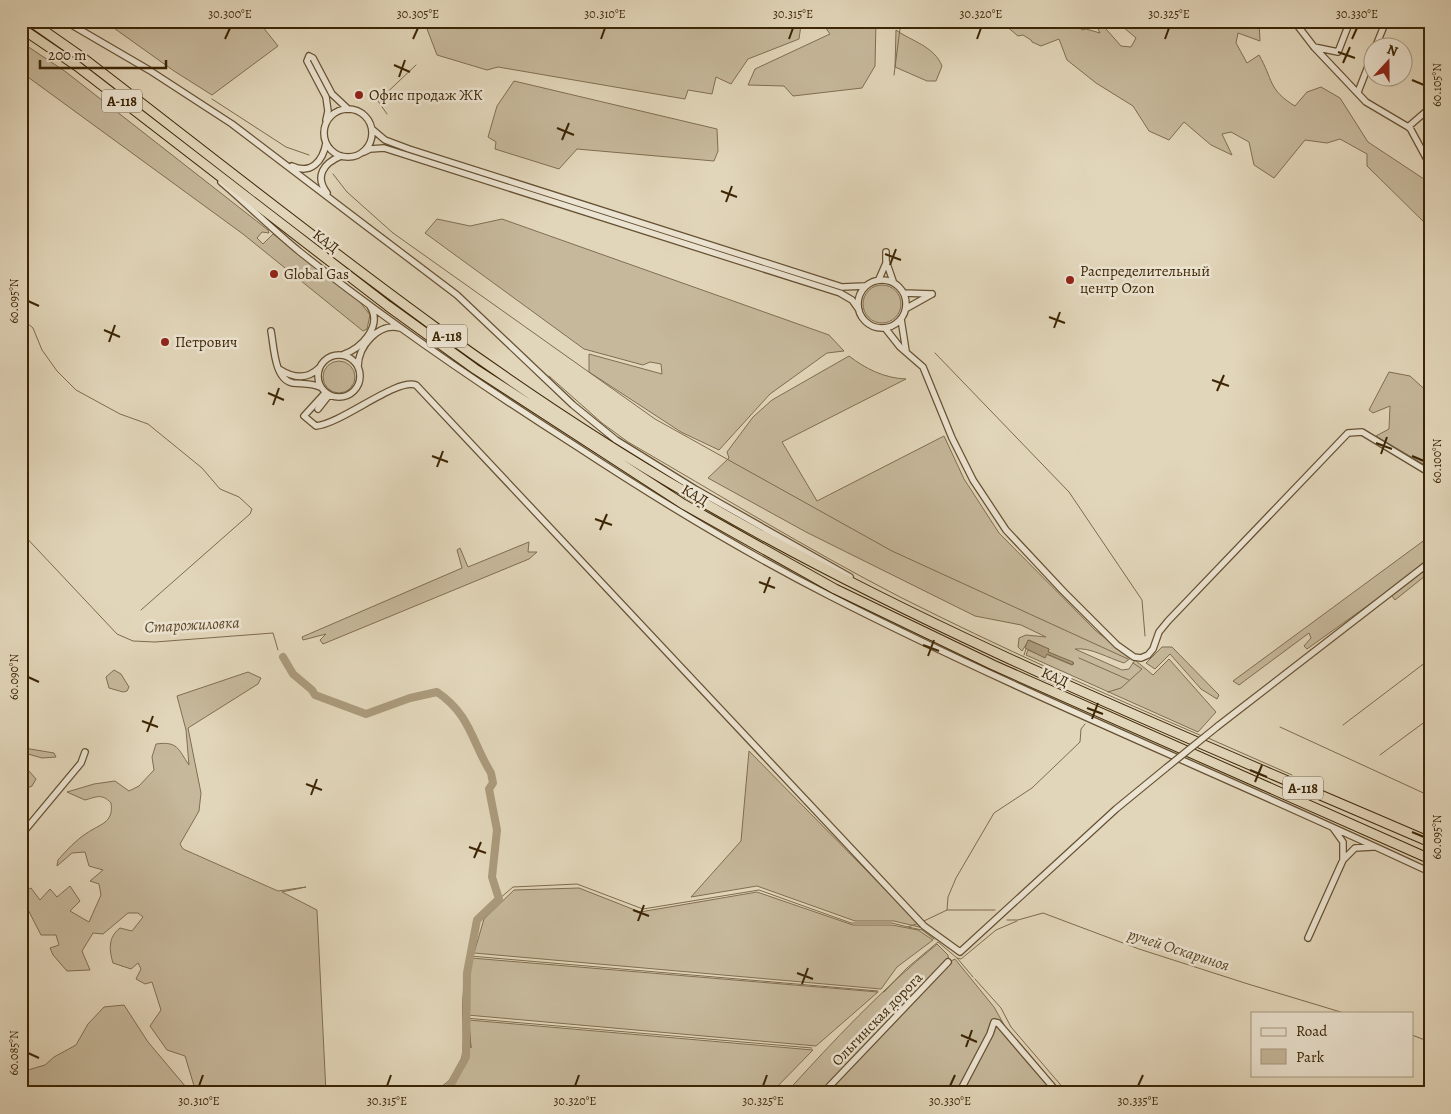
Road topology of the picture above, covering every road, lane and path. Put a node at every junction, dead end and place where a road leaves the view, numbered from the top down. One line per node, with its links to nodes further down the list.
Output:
1 (30, 21): 46 (highway, КАД / А-118)
2 (65, 21): 19 (street)
3 (1294, 21): 8 (street)
4 (1350, 21): 8 (street)
5 (1386, 21): 7 (street)
6 (21, 28): 17 (highway, КАД / А-118)
7 (1379, 38)
8 (1314, 47): 10 (street)
9 (1364, 77): 10 (street)
10 (1358, 92): 14 (street)
11 (348, 108): 13 (street); 13 (street); 15 (street)
12 (1430, 108): 14 (street)
13 (326, 123): 16 (street)
14 (1408, 127): 21 (street)
15 (372, 129): 18 (street); 27 (street)
16 (326, 143): 19 (street); 20 (street)
17 (178, 144): 29 (street); 52 (highway, КАД / А-118)
18 (364, 152): 20 (street); 31 (street)
19 (275, 156): 22 (street)
20 (341, 156): 22 (street)
21 (1430, 165)
22 (335, 202): 46 (street)
23 (886, 252): 24 (street)
24 (886, 261): 25 (street); 26 (street)
25 (878, 279): 26 (street); 27 (street)
26 (892, 281): 28 (street)
27 (865, 286): 31 (street)
28 (904, 292): 30 (street); 30 (street)
29 (365, 300): 34 (street); 37 (street)
30 (907, 308): 32 (street)
31 (859, 310): 33 (street)
32 (902, 319): 33 (street); 36 (street)
33 (884, 328): 36 (street)
34 (404, 329): 39 (street); 48 (street)
35 (271, 331): 40 (street)
36 (906, 351): 44 (street)
37 (342, 356): 38 (street); 39 (street)
38 (320, 368): 40 (street); 41 (street)
39 (358, 369): 42 (street)
40 (279, 370): 41 (street)
41 (320, 387): 42 (street)
42 (327, 394): 43 (street); 45 (street, bridge)
43 (318, 409)
44 (1430, 473)
45 (1430, 562)
46 (895, 604): 50 (highway, КАД / А-118)
47 (86, 752): 49 (street)
48 (1327, 824): 51 (street); 53 (street)
49 (21, 835)
50 (1430, 842)
51 (1380, 848): 53 (street); 54 (street)
52 (1430, 858)
53 (1343, 860): 55 (street)
54 (1430, 872)
55 (1308, 938)
56 (948, 962): 57 (street, Ольгинская дорога)
57 (823, 1093)
58 (959, 1093): 59 (street)
59 (1058, 1093)

